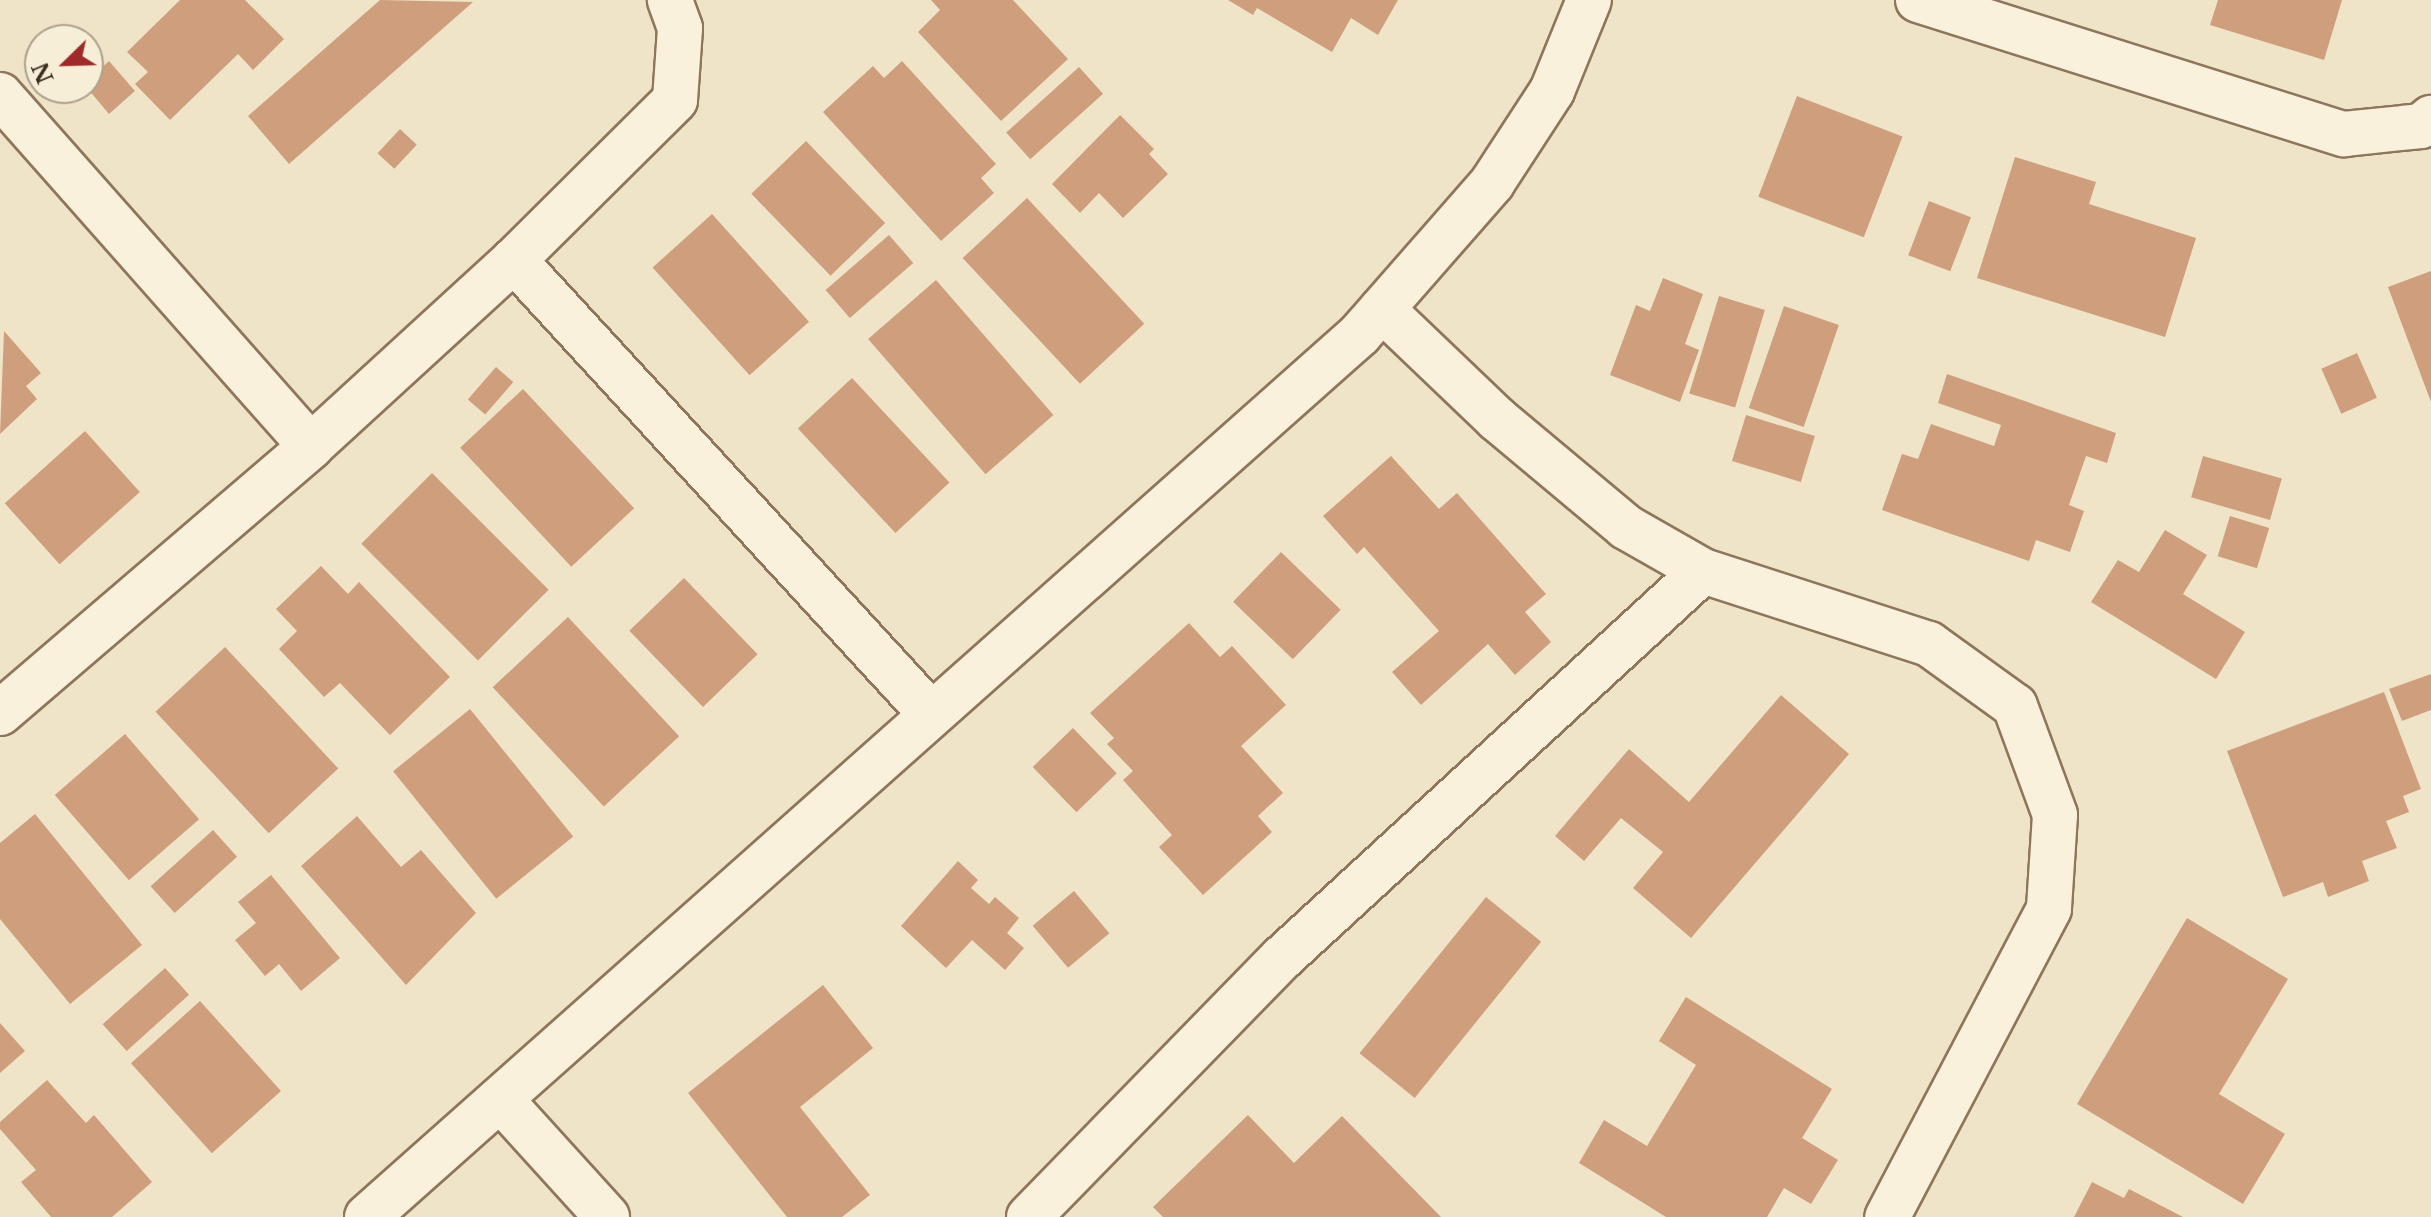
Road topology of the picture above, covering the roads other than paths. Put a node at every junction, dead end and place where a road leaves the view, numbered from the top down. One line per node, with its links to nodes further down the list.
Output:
1 (670, 0): 6 (street)
2 (1589, 0): 7 (street)
3 (1918, 0): 5 (street)
4 (0, 95): 8 (street)
5 (2431, 118)
6 (514, 260): 8 (street); 11 (street)
7 (1382, 309): 9 (street); 11 (street)
8 (311, 446): 10 (street)
9 (1703, 571): 15 (street); 16 (street)
10 (0, 713)
11 (930, 713): 12 (street)
12 (501, 1100): 13 (street); 14 (street)
13 (367, 1217)
14 (607, 1217)
15 (1029, 1217)
16 (1887, 1217)

